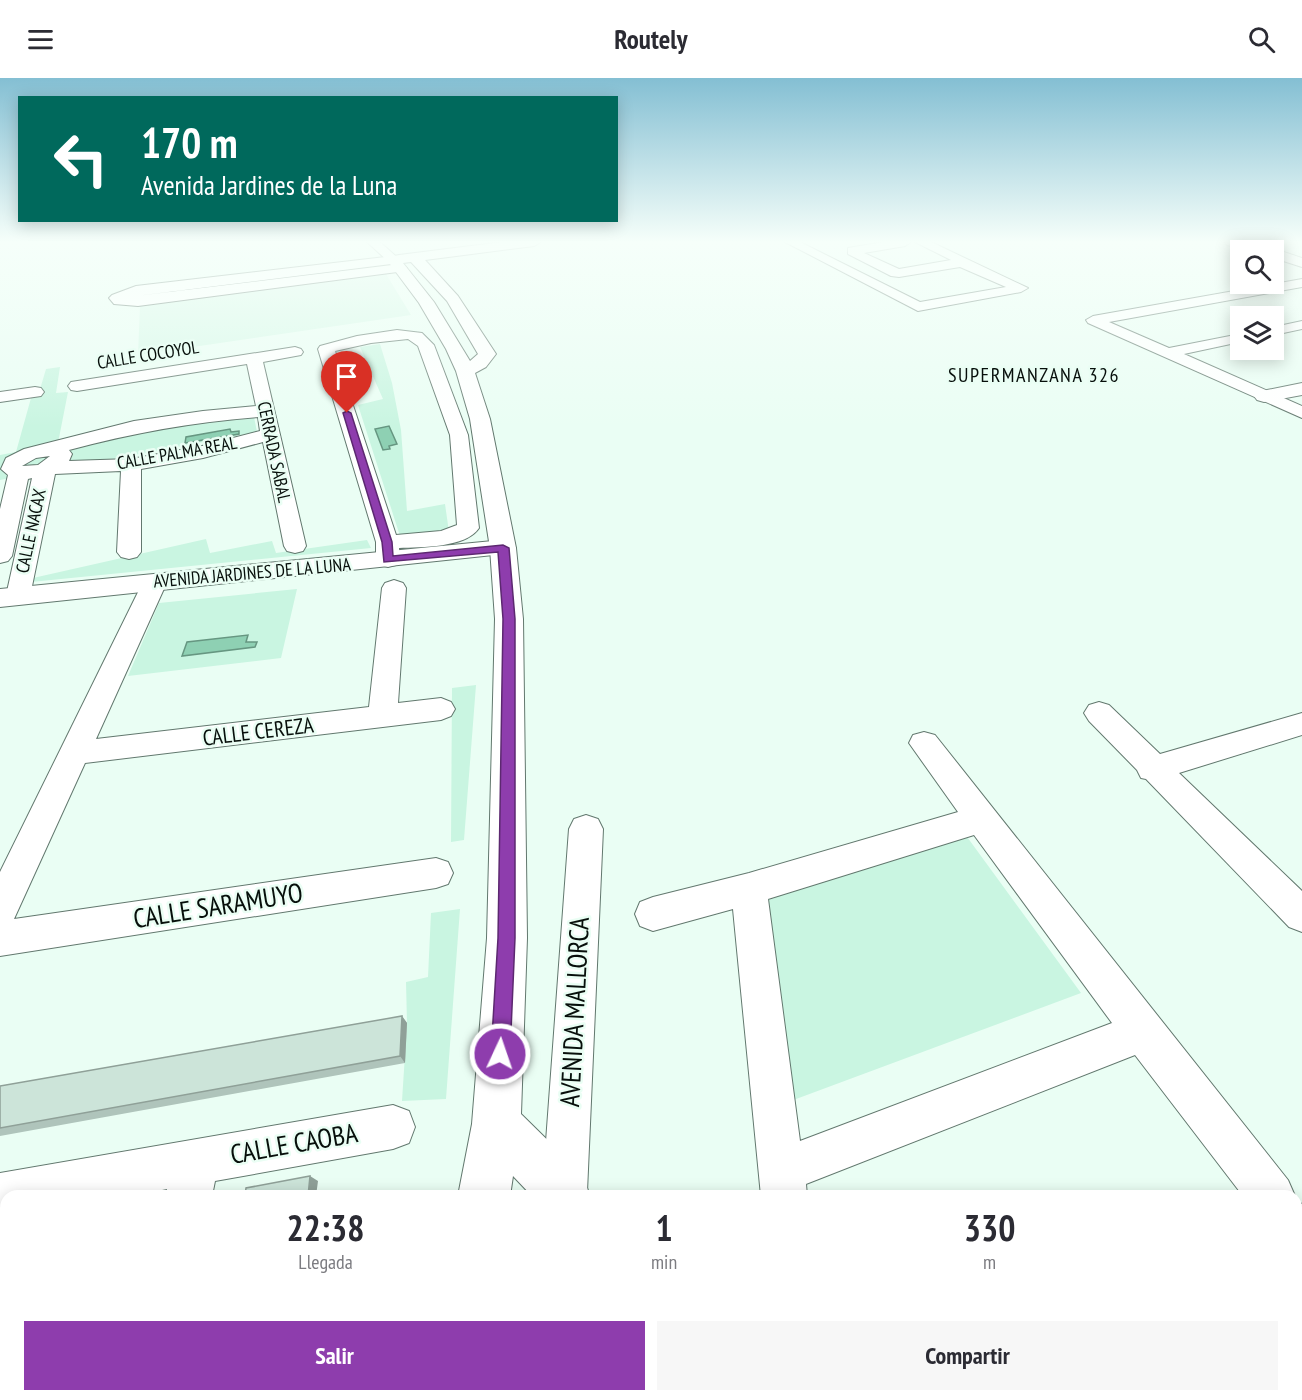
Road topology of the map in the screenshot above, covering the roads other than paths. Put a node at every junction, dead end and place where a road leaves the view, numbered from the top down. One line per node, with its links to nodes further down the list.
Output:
1 (427, 304): 29 (main road)
2 (911, 304): 3 (street)
3 (936, 304)
4 (1186, 304): 12 (street)
5 (1302, 325): 6 (street)
6 (1284, 329)
7 (1302, 339): 9 (street)
8 (1230, 341): 12 (street)
9 (1284, 342)
10 (1230, 350): 12 (street)
11 (295, 352): 13 (street, CALLE COCOYOL)
12 (1175, 356): 18 (street)
13 (254, 358): 14 (street, CALLE COCOYOL); 20 (street, CERRADA SABAL)
14 (140, 376): 15 (street, CALLE COCOYOL); 22 (street)
15 (77, 386)
16 (1302, 389): 18 (main road)
17 (35, 392): 19 (street)
18 (1264, 396): 21 (street)
19 (0, 397)
20 (266, 411): 22 (street, CALLE PALMA REAL); 23 (street, CERRADA SABAL)
21 (1302, 413)
22 (134, 427): 25 (street, CALLE PALMA REAL)
23 (270, 434): 26 (street, CALLE PALMA REAL); 28 (street, CERRADA SABAL)
24 (0, 456): 25 (street, CALLE PALMA REAL)
25 (41, 457): 26 (street, CALLE PALMA REAL); 27 (street, CALLE NACAX); 35 (street, CALLE NACAX)
26 (131, 465): 31 (street)
27 (9, 476): 32 (street, CALLE NACAX)
28 (295, 546)
29 (503, 548): 30 (main road, AVENIDA JARDINES DE LA LUNA); 52 (main road)
30 (388, 551): 30 (street); 33 (main road, AVENIDA JARDINES DE LA LUNA)
31 (129, 552)
32 (0, 556)
33 (155, 582): 35 (main road, AVENIDA JARDINES DE LA LUNA); 41 (street)
34 (394, 588): 38 (street)
35 (9, 597)
36 (441, 709): 38 (street, CALLE CEREZA)
37 (1099, 713): 42 (street)
38 (383, 715): 41 (street, CALLE CEREZA)
39 (1302, 724): 42 (street)
40 (924, 743): 43 (street)
41 (74, 753): 47 (street)
42 (1152, 769): 49 (street)
43 (981, 819): 46 (street); 51 (street)
44 (586, 829): 59 (street, AVENIDA MALLORCA)
45 (436, 873): 50 (street, CALLE SARAMUYO)
46 (749, 889): 48 (street); 55 (street)
47 (0, 910)
48 (653, 914)
49 (1302, 915)
50 (0, 939)
51 (1143, 1032): 55 (street); 60 (street)
52 (496, 1124): 57 (main road); 58 (main road)
53 (393, 1127): 54 (street, CALLE CAOBA)
54 (193, 1178): 56 (street, CALLE CAOBA)
55 (783, 1183)
56 (64, 1190)
57 (485, 1190)
58 (560, 1190)
59 (564, 1190)
60 (1267, 1190)

